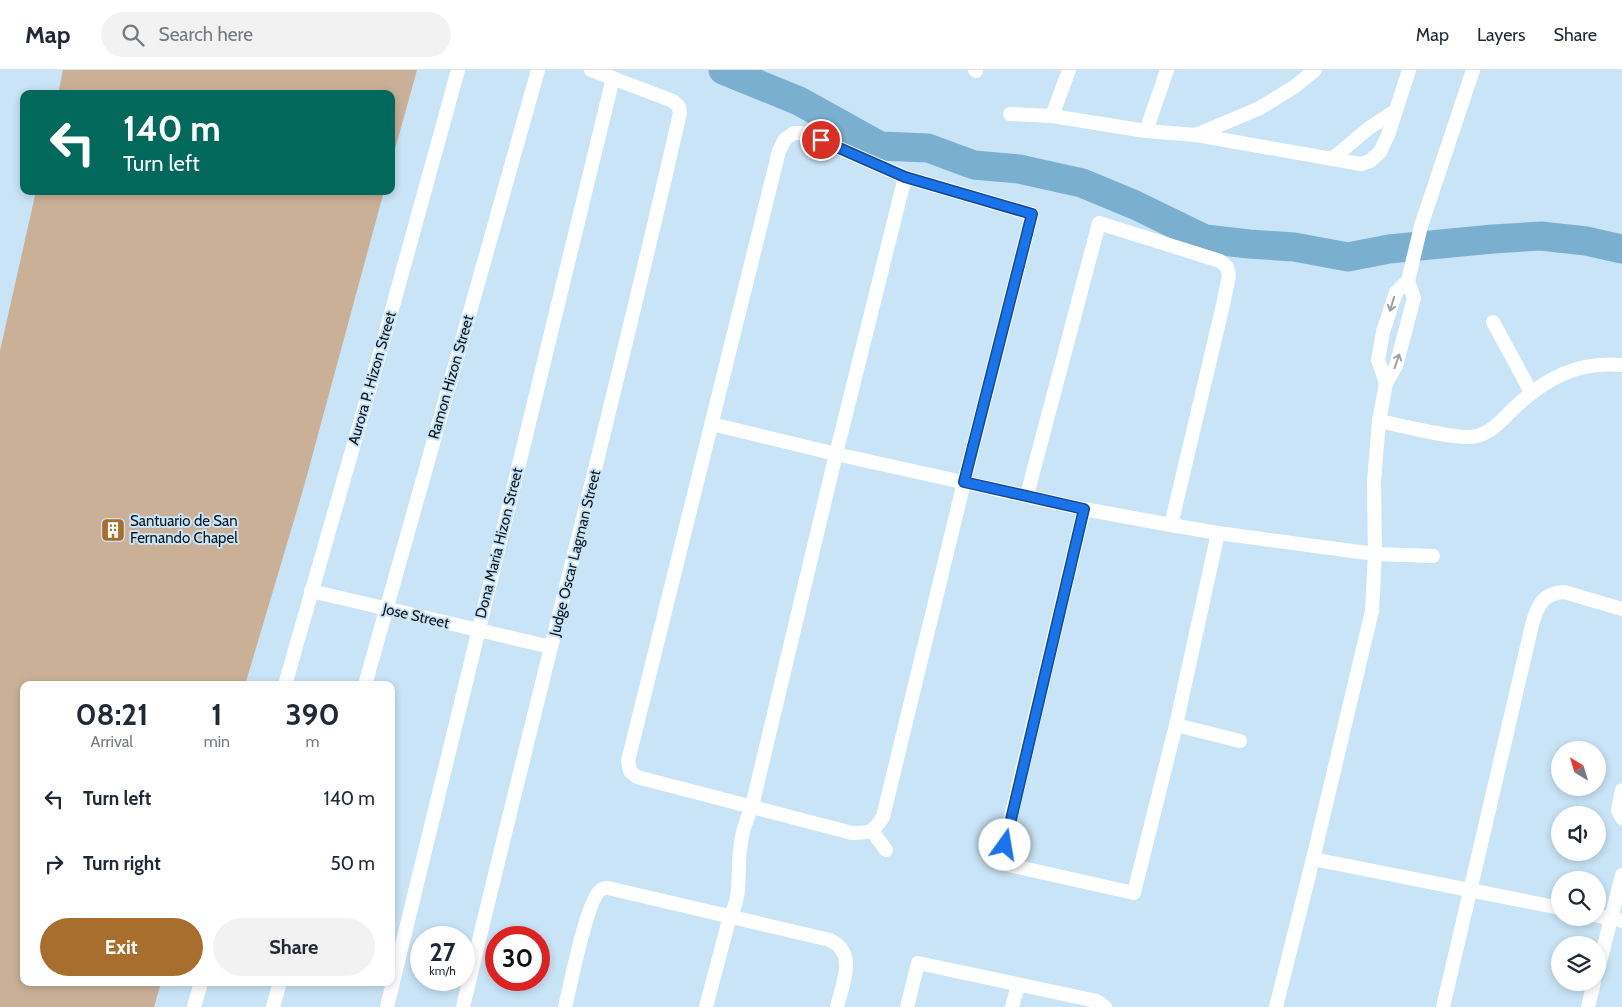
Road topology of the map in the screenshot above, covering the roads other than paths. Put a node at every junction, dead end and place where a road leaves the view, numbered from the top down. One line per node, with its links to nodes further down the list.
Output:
1 (458, 70): 32 (street, Aurora P. Hizon Street)
2 (538, 70): 33 (street, Ramon Hizon Street)
3 (592, 70): 9 (street)
4 (1069, 70): 12 (street)
5 (1167, 70): 13 (street)
6 (1315, 70): 14 (street)
7 (1409, 70): 10 (street)
8 (1473, 70): 17 (street)
9 (613, 78): 35 (street, Dona Maria Hizon Street); 36 (street, Judge Oscar Lagman Street)
10 (1395, 111): 15 (street); 15 (street)
11 (1010, 114): 12 (street)
12 (1052, 116): 13 (street)
13 (1146, 131): 14 (street)
14 (1196, 136): 15 (street)
15 (1332, 160)
16 (905, 177): 23 (street); 24 (street); 25 (street)
17 (1408, 281): 20 (street, one-way to 17); 20 (street, one-way to 20)
18 (1493, 322): 21 (street)
19 (1622, 365): 21 (street)
20 (1386, 383): 22 (street)
21 (1531, 392): 22 (street)
22 (1379, 421): 30 (street)
23 (712, 424): 24 (street); 42 (street)
24 (836, 454): 25 (street); 42 (street)
25 (964, 482): 26 (street); 44 (street)
26 (1027, 495): 27 (street); 28 (street)
27 (1084, 509): 28 (street); 39 (street)
28 (1171, 525): 29 (street)
29 (1218, 533): 30 (street); 39 (street)
30 (1375, 554): 31 (street); 46 (street)
31 (1433, 556)
32 (311, 591): 33 (street, Jose Street); 37 (street, Aurora P. Hizon Street)
33 (387, 609): 35 (street, Jose Street); 38 (street, Ramon Hizon Street)
34 (1622, 609): 48 (street)
35 (478, 630): 36 (street, Jose Street); 53 (street, Dona Maria Hizon Street)
36 (551, 647): 62 (street, Judge Oscar Lagman Street)
37 (285, 681)
38 (366, 681)
39 (1176, 725): 40 (street)
40 (1240, 741)
41 (1622, 790): 43 (street)
42 (752, 806): 44 (street); 50 (street)
43 (1622, 818)
44 (872, 831): 45 (street)
45 (886, 850)
46 (1313, 859): 48 (street); 69 (street)
47 (1622, 875): 51 (street)
48 (1470, 890): 49 (street); 70 (street)
49 (1551, 906)
50 (730, 916): 63 (street); 64 (street); 65 (street)
51 (1610, 918): 52 (street)
52 (1606, 936)
53 (395, 974)
54 (1018, 985): 66 (street); 67 (street); 68 (street)
55 (200, 986): 59 (street)
56 (279, 986): 60 (street)
57 (392, 986): 61 (street, Dona Maria Hizon Street)
58 (1592, 991): 71 (street)
59 (194, 1007)
60 (273, 1007)
61 (387, 1007)
62 (463, 1007)
63 (565, 1007)
64 (706, 1007)
65 (836, 1007)
66 (907, 1007)
67 (1012, 1007)
68 (1105, 1007)
69 (1276, 1007)
70 (1443, 1007)
71 (1588, 1007)

